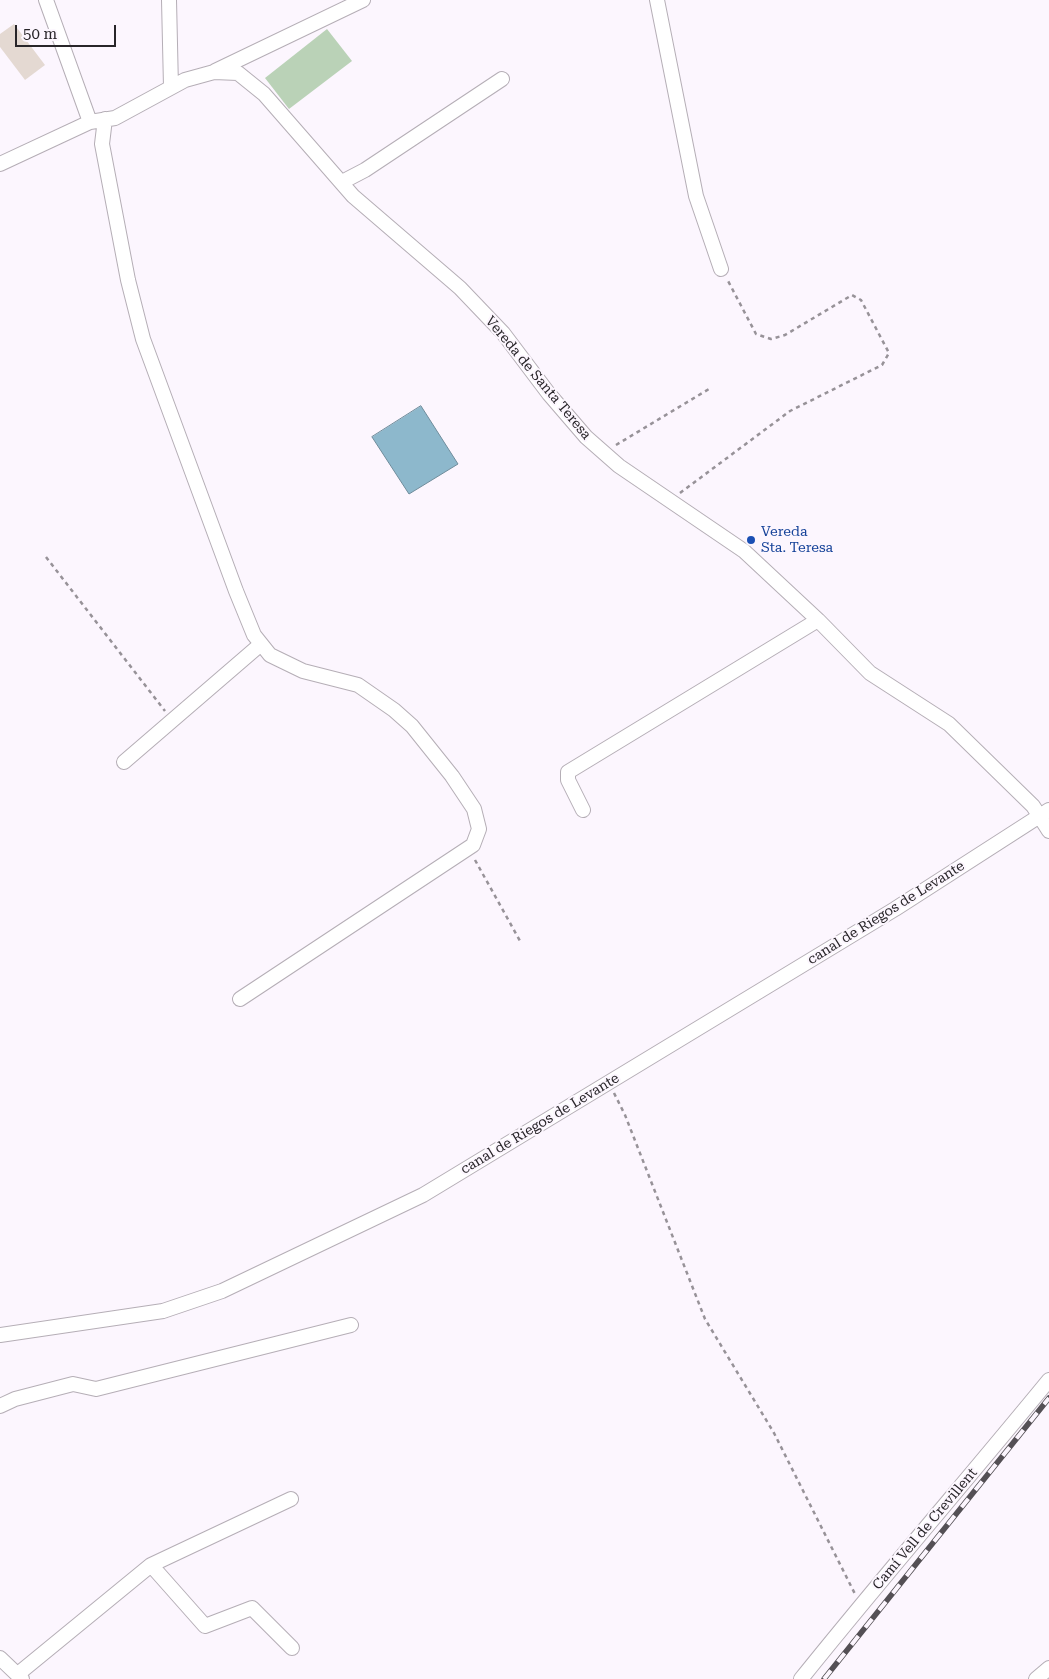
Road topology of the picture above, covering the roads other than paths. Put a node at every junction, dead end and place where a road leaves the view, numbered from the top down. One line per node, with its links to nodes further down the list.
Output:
1 (46, 0): 9 (street)
2 (169, 0): 7 (street)
3 (363, 0): 5 (street)
4 (657, 0): 12 (street)
5 (214, 72): 7 (street, Vereda de Santa Teresa); 11 (street, Vereda de Santa Teresa)
6 (502, 79): 11 (street)
7 (171, 87): 8 (street, Vereda de Santa Teresa)
8 (105, 119): 9 (street, Vereda de Santa Teresa); 14 (street)
9 (90, 122): 10 (street, Vereda de Santa Teresa)
10 (0, 164)
11 (342, 182): 13 (street, Vereda de Santa Teresa)
12 (721, 269)
13 (818, 620): 16 (street); 17 (street, Vereda de Santa Teresa)
14 (261, 644): 15 (street); 19 (street)
15 (124, 762)
16 (583, 810)
17 (1044, 813): 18 (street, Vereda de Santa Teresa); 21 (street, canal de Riegos de Levante)
18 (1049, 831)
19 (240, 999)
20 (351, 1325): 23 (street)
21 (0, 1335)
22 (1049, 1380): 30 (street, Camí Vell de Crevillent)
23 (0, 1406)
24 (292, 1499): 25 (street)
25 (151, 1566): 26 (street); 29 (street)
26 (292, 1648)
27 (0, 1658): 29 (street)
28 (1049, 1668): 31 (street)
29 (20, 1677)
30 (801, 1679)
31 (1036, 1679)

